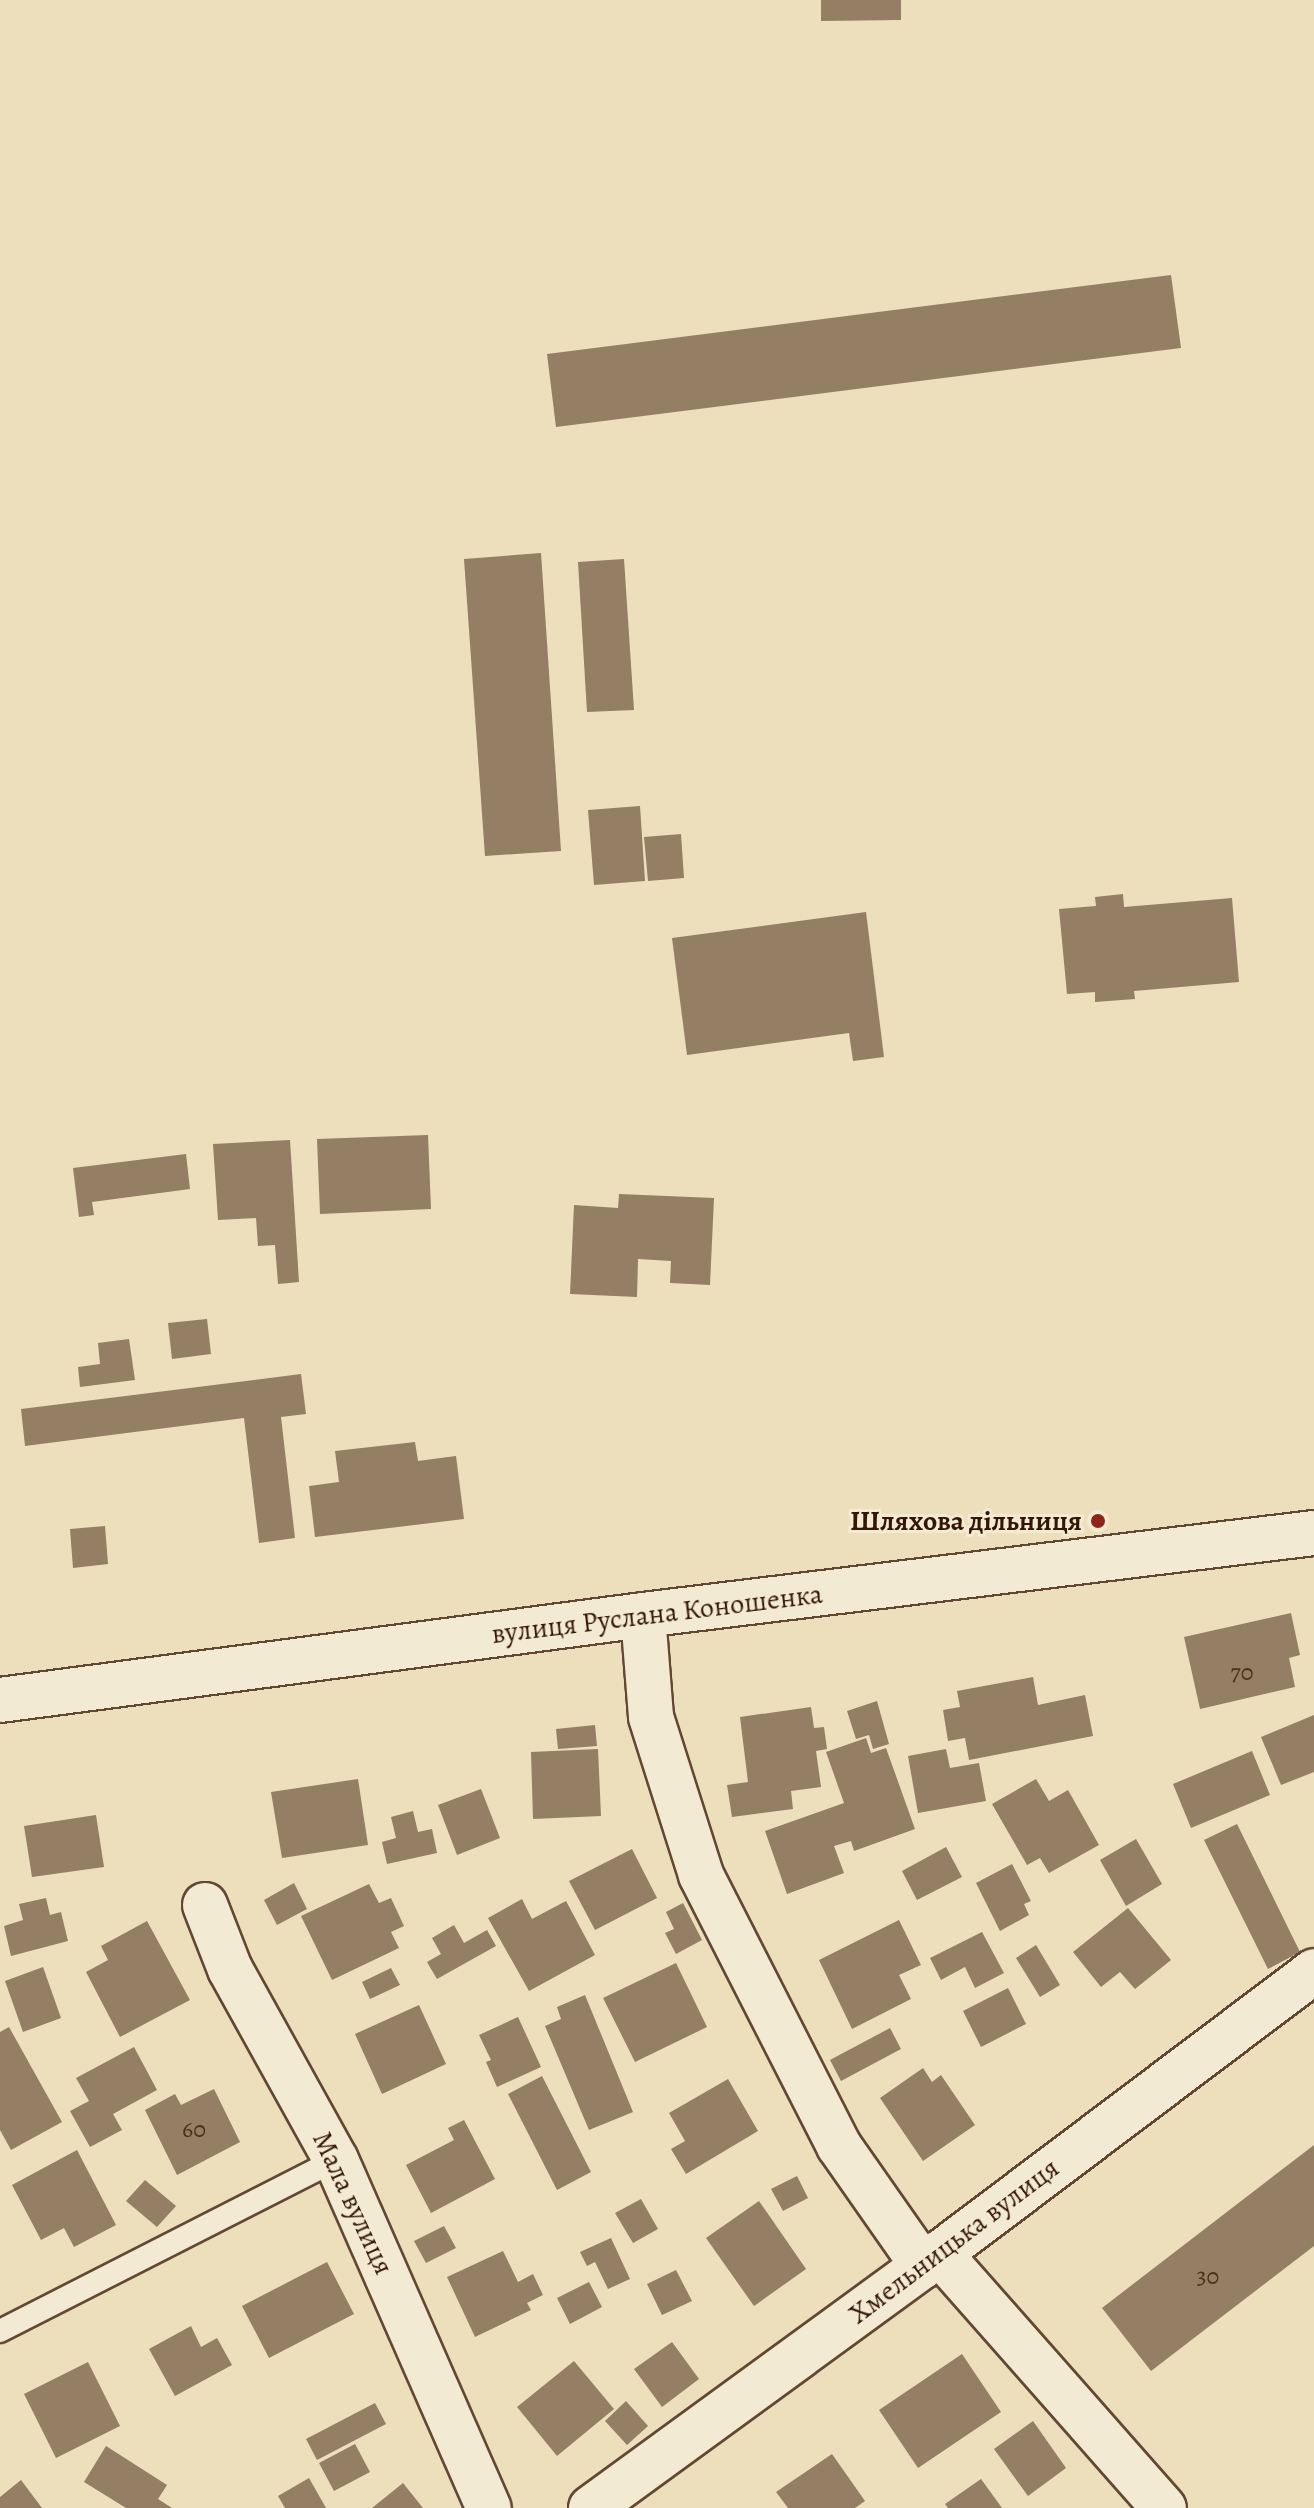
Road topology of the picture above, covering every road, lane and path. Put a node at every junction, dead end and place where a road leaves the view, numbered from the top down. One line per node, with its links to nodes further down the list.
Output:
1 (1314, 1533): 2 (street, вулиця Руслана Коношенка)
2 (643, 1615): 3 (street, вулиця Руслана Коношенка); 7 (street)
3 (0, 1700)
4 (205, 1905): 6 (street, Мала вулиця)
5 (1314, 1971): 7 (street, Хмельницька вулиця)
6 (336, 2160): 8 (lane); 9 (street, Мала вулиця)
7 (931, 2260): 10 (street, Хмельницька вулиця); 11 (street)
8 (0, 2331)
9 (489, 2508)
10 (591, 2508)
11 (1164, 2508)

